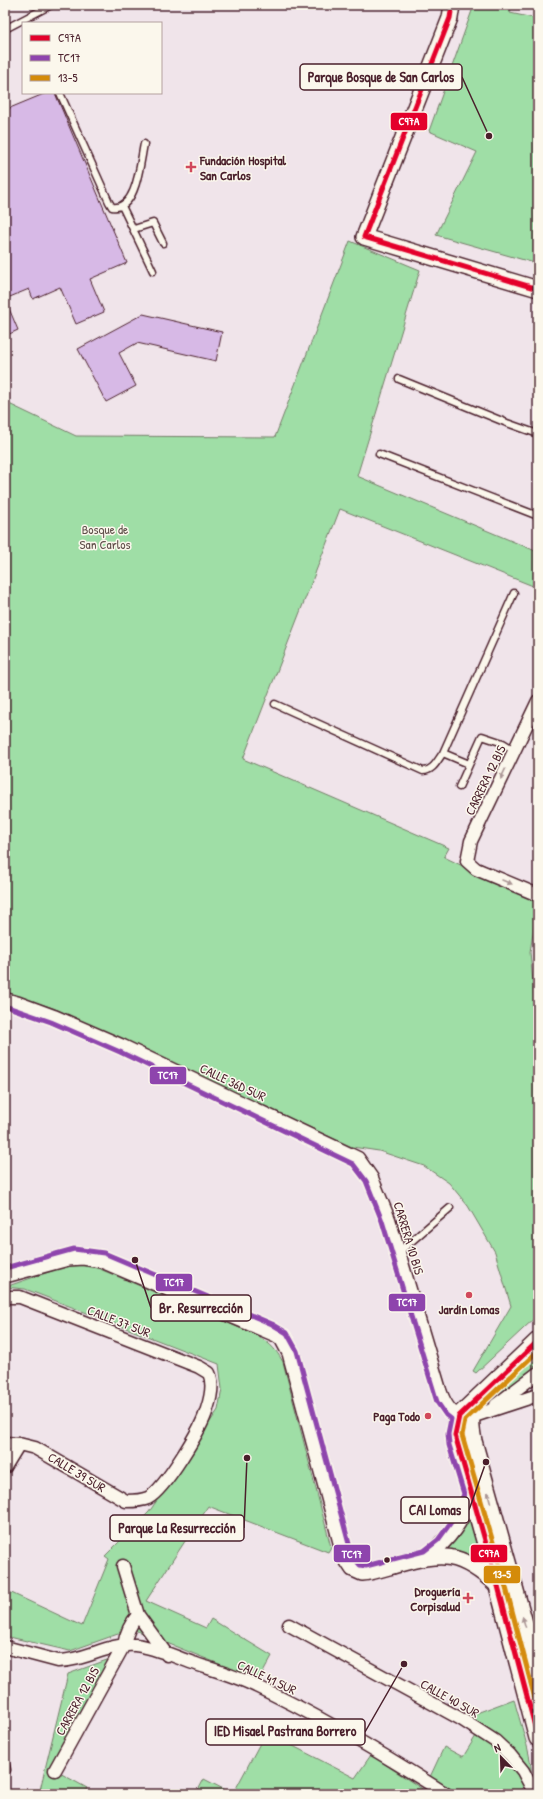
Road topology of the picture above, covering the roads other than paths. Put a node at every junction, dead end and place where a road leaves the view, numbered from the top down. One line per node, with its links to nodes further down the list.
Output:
1 (51, 5): 3 (lane)
2 (452, 5): 12 (street)
3 (27, 21)
4 (22, 23): 5 (lane)
5 (5, 29)
6 (60, 94): 8 (lane)
7 (144, 144): 8 (lane)
8 (122, 206): 9 (lane)
9 (134, 230): 10 (lane); 11 (lane)
10 (163, 242)
11 (153, 271)
12 (538, 289)
13 (399, 379): 14 (lane)
14 (538, 434)
15 (379, 454): 16 (lane)
16 (538, 516)
17 (514, 593): 22 (lane)
18 (538, 701): 20 (street, CARRERA 12 BIS)
19 (275, 704): 22 (lane)
20 (533, 727): 21 (street, CARRERA 12 BIS)
21 (514, 750): 23 (lane); 25 (street, CARRERA 12 BIS, one-way to 25)
22 (443, 753): 23 (lane)
23 (470, 764): 24 (lane)
24 (459, 787)
25 (538, 895)
26 (5, 999): 27 (street, CALLE 36D SUR)
27 (358, 1158): 29 (street, CARRERA 10 BIS)
28 (450, 1208): 29 (lane)
29 (398, 1253): 35 (street, CARRERA 10 BIS)
30 (5, 1275): 41 (street)
31 (5, 1297): 40 (street, CALLE 37 SUR)
32 (538, 1341): 35 (main road)
33 (538, 1373): 35 (street)
34 (538, 1395): 35 (street)
35 (474, 1411): 39 (main road); 49 (main road, one-way to 35)
36 (5, 1443): 37 (street, CALLE 39 SUR)
37 (19, 1444): 38 (street); 40 (street, CALLE 39 SUR)
38 (5, 1467)
39 (471, 1494): 41 (street); 43 (main road)
40 (148, 1498)
41 (427, 1556): 43 (street)
42 (123, 1566): 44 (street)
43 (498, 1586): 50 (main road)
44 (138, 1615): 46 (street, CARRERA 12 BIS); 48 (street)
45 (289, 1625): 55 (street, CALLE 40 SUR)
46 (124, 1645): 47 (street, CALLE 41 SUR); 48 (street, CALLE 41 SUR); 53 (street, CARRERA 12 BIS)
47 (5, 1647)
48 (167, 1654): 54 (street, CALLE 41 SUR)
49 (538, 1673)
50 (537, 1734)
51 (5, 1760): 52 (lane)
52 (7, 1770)
53 (55, 1770)
54 (446, 1794)
55 (535, 1794)

